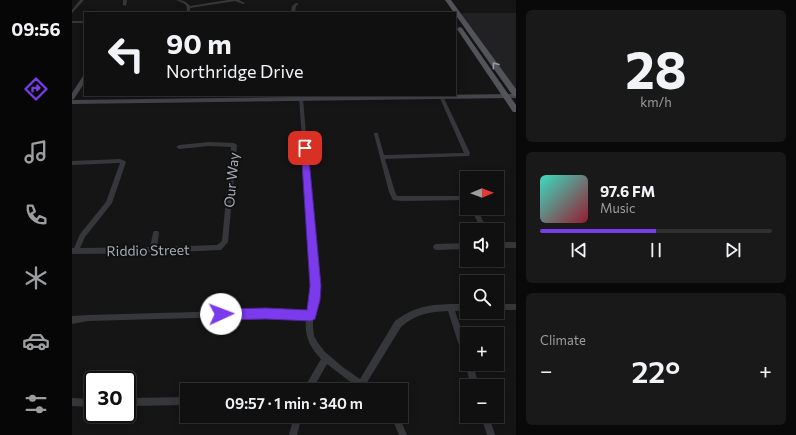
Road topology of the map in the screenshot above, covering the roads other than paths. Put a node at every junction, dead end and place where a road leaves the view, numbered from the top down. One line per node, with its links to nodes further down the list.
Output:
1 (82, 0): 13 (street)
2 (125, 0): 10 (street)
3 (178, 0): 11 (street)
4 (235, 0): 7 (street); 8 (street)
5 (441, 0): 12 (main road)
6 (448, 0): 19 (main road)
7 (218, 2): 11 (street)
8 (243, 3)
9 (297, 4): 15 (street)
10 (125, 5)
11 (189, 7): 14 (street)
12 (445, 7)
13 (72, 12)
14 (188, 12)
15 (293, 12)
16 (72, 22): 17 (street)
17 (84, 22)
18 (456, 25): 19 (main road); 23 (main road)
19 (470, 32): 21 (main road, one-way to 19)
20 (84, 79): 25 (street)
21 (516, 95): 23 (street)
22 (441, 96): 23 (street); 27 (street); 32 (street)
23 (506, 96): 29 (main road)
24 (236, 97): 26 (street); 27 (street)
25 (72, 98)
26 (165, 98): 28 (street)
27 (301, 99): 47 (street)
28 (72, 102)
29 (516, 110)
30 (376, 134): 32 (street)
31 (178, 147): 38 (street, Our Way)
32 (383, 157): 34 (street)
33 (72, 163): 42 (street)
34 (460, 198)
35 (156, 233): 41 (street)
36 (504, 245): 37 (street)
37 (516, 245)
38 (223, 246): 41 (street, Riddio Street)
39 (460, 246): 40 (street)
40 (436, 247)
41 (153, 250): 42 (street, Riddio Street)
42 (74, 251)
43 (504, 307): 44 (street)
44 (516, 307)
45 (451, 308): 46 (street); 49 (street); 53 (street)
46 (460, 308)
47 (311, 316): 48 (street); 50 (street)
48 (72, 320)
49 (460, 336)
50 (326, 358): 51 (street); 52 (street)
51 (311, 383)
52 (358, 383)
53 (362, 383)
54 (180, 401): 56 (street)
55 (72, 402): 57 (street)
56 (136, 402)
57 (84, 403)
58 (296, 423): 61 (street)
59 (399, 423): 62 (street)
60 (487, 423): 63 (street)
61 (293, 435)
62 (403, 435)
63 (490, 435)

